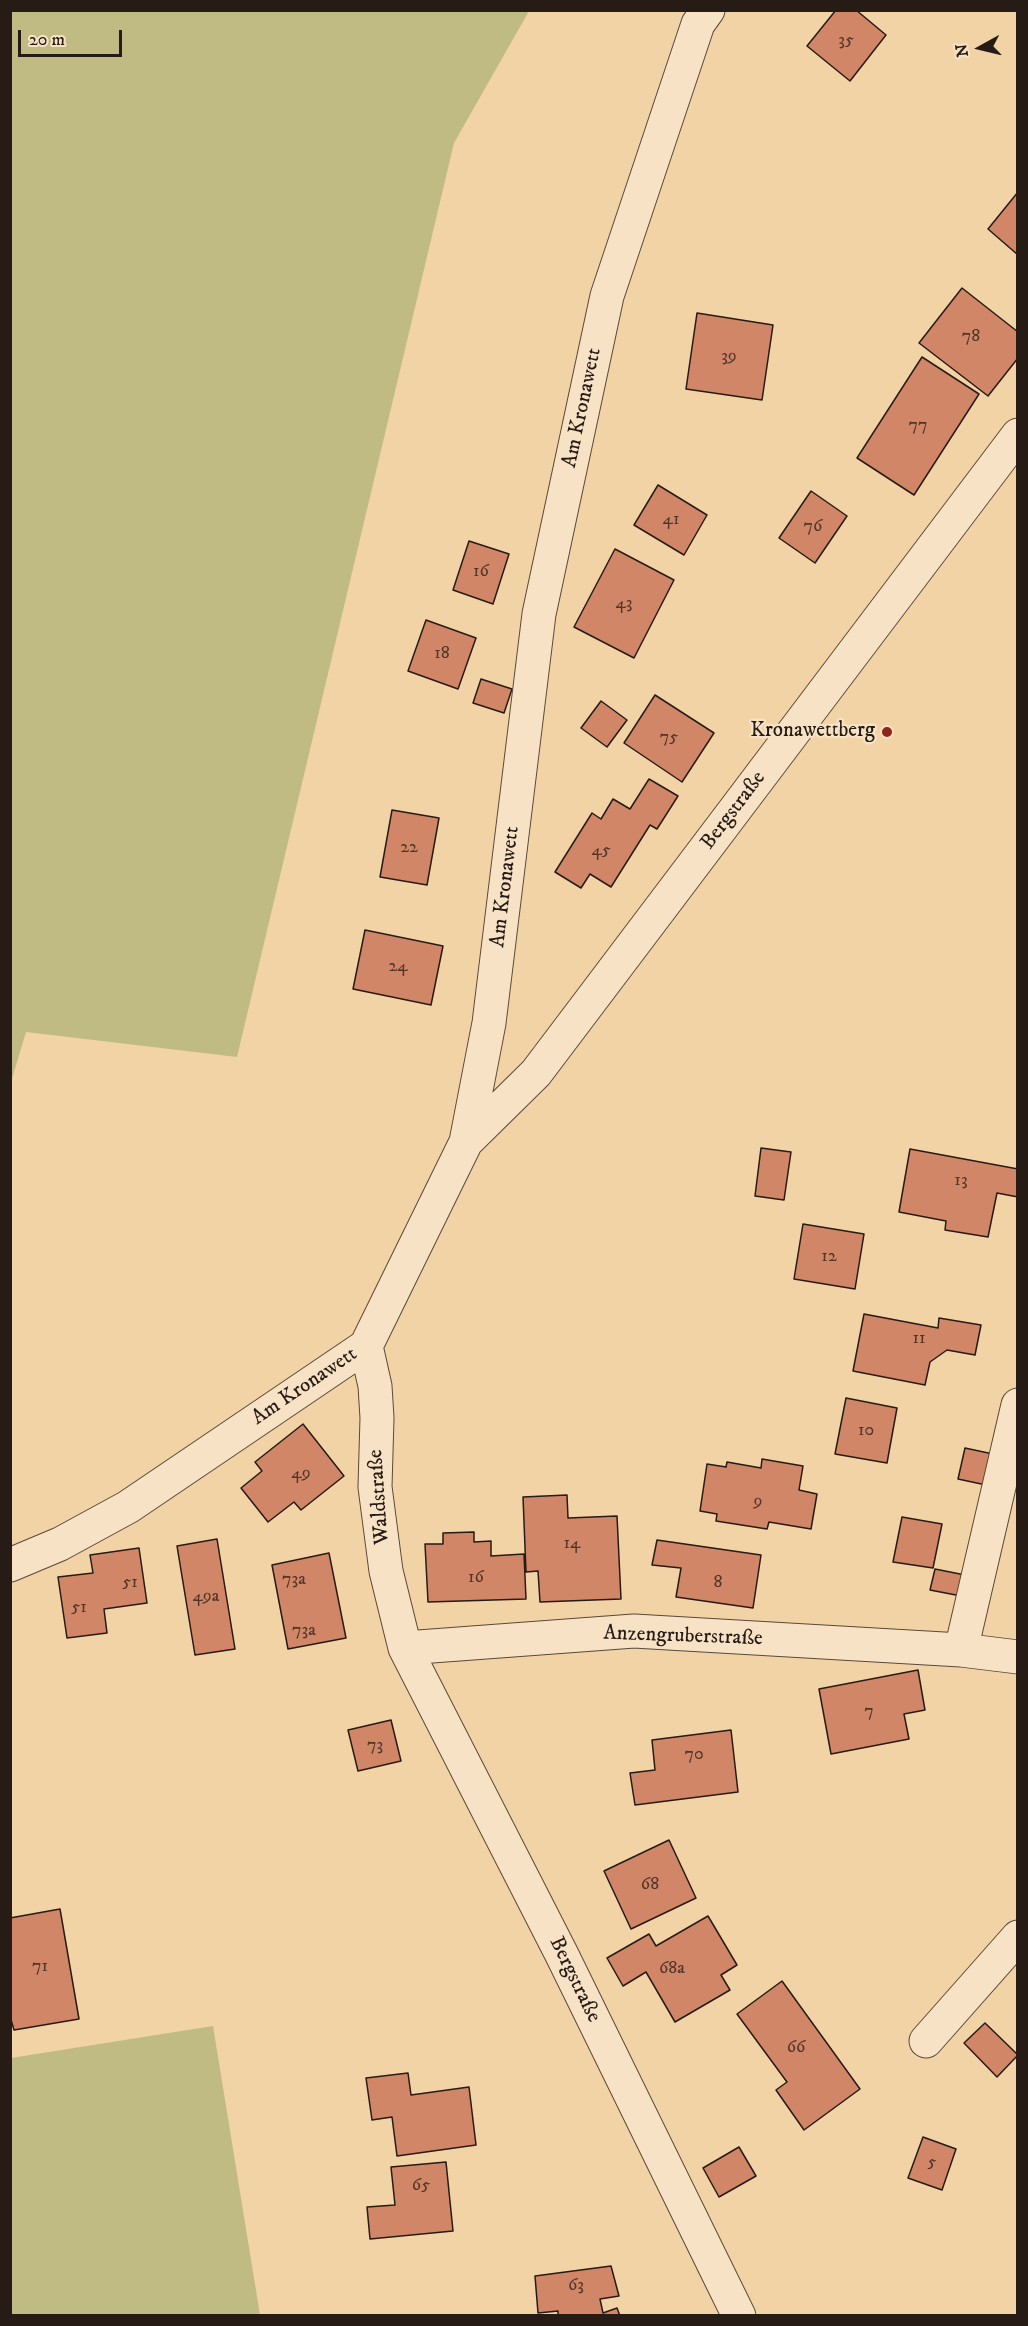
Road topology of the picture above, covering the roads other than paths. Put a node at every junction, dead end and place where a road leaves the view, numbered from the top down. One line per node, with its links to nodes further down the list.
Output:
1 (708, 10): 3 (street, Am Kronawett)
2 (1017, 435): 3 (street, Bergstraße)
3 (466, 1142): 4 (street, Am Kronawett)
4 (366, 1346): 6 (street, Am Kronawett); 7 (street, Waldstraße)
5 (1017, 1405): 8 (street)
6 (10, 1565)
7 (405, 1648): 8 (street, Anzengruberstraße); 12 (street, Bergstraße)
8 (961, 1650): 9 (street, Anzengruberstraße)
9 (1017, 1657)
10 (1017, 1937): 11 (street)
11 (926, 2041)
12 (739, 2316)

